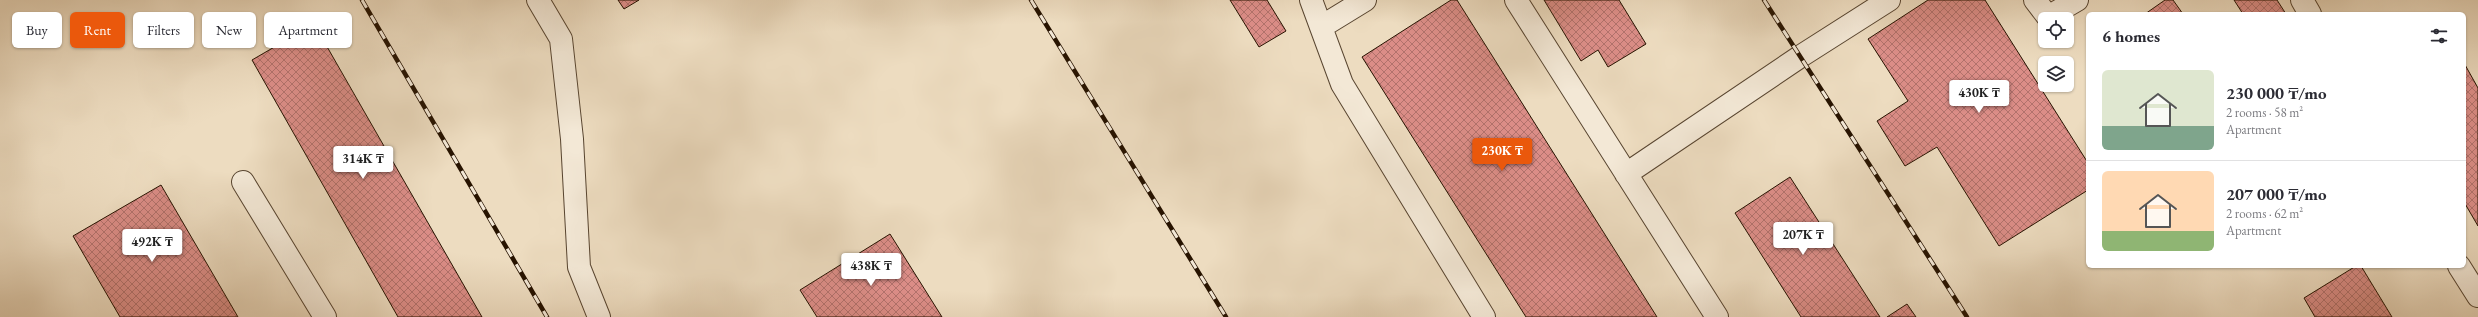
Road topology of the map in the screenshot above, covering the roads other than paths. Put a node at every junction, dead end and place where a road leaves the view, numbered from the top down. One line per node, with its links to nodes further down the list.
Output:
1 (538, 0): 16 (lane)
2 (1311, 0): 10 (lane)
3 (1365, 0): 10 (lane)
4 (1516, 0): 11 (lane)
5 (1889, 0): 11 (lane)
6 (2035, 0): 7 (lane)
7 (2077, 0)
8 (2302, 0): 9 (lane)
9 (2309, 12)
10 (1321, 27): 17 (lane)
11 (1626, 174): 18 (lane)
12 (243, 182): 15 (lane)
13 (2460, 268): 14 (lane)
14 (2478, 296)
15 (325, 317)
16 (599, 317)
17 (1484, 317)
18 (1717, 317)

